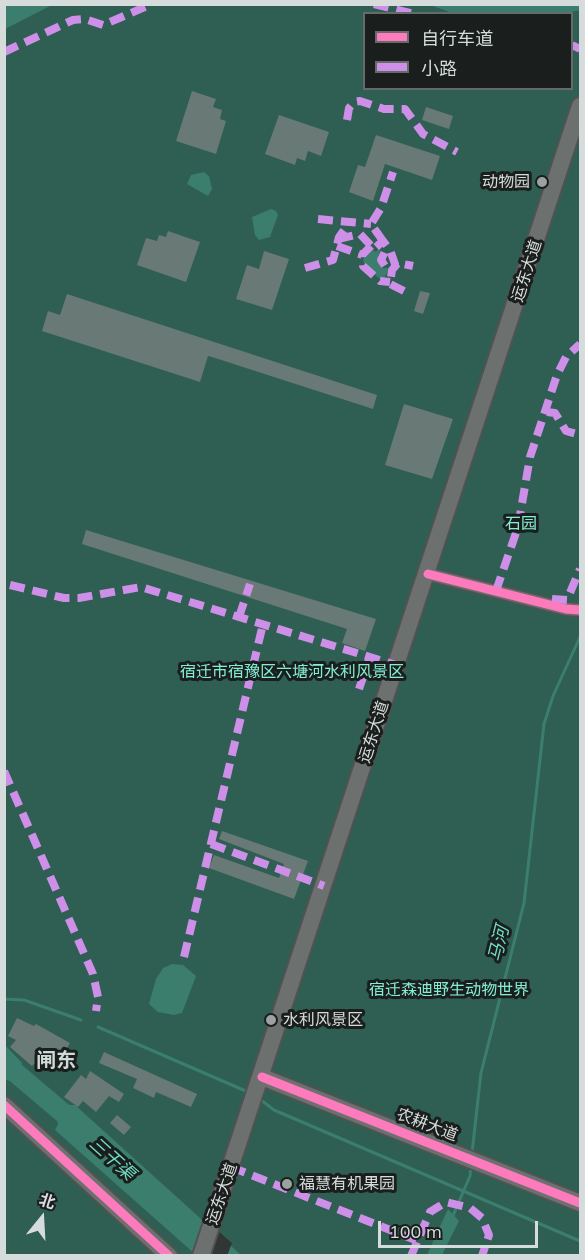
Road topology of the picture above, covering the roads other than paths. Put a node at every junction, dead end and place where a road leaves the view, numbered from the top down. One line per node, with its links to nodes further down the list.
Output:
1 (580, 106): 2 (main road, 运东大道)
2 (428, 574): 3 (street); 4 (main road, 运东大道)
3 (580, 610)
4 (262, 1077): 6 (main road, 农耕大道); 8 (main road, 运东大道)
5 (4, 1105): 7 (main road)
6 (580, 1203)
7 (169, 1256)
8 (201, 1256)

